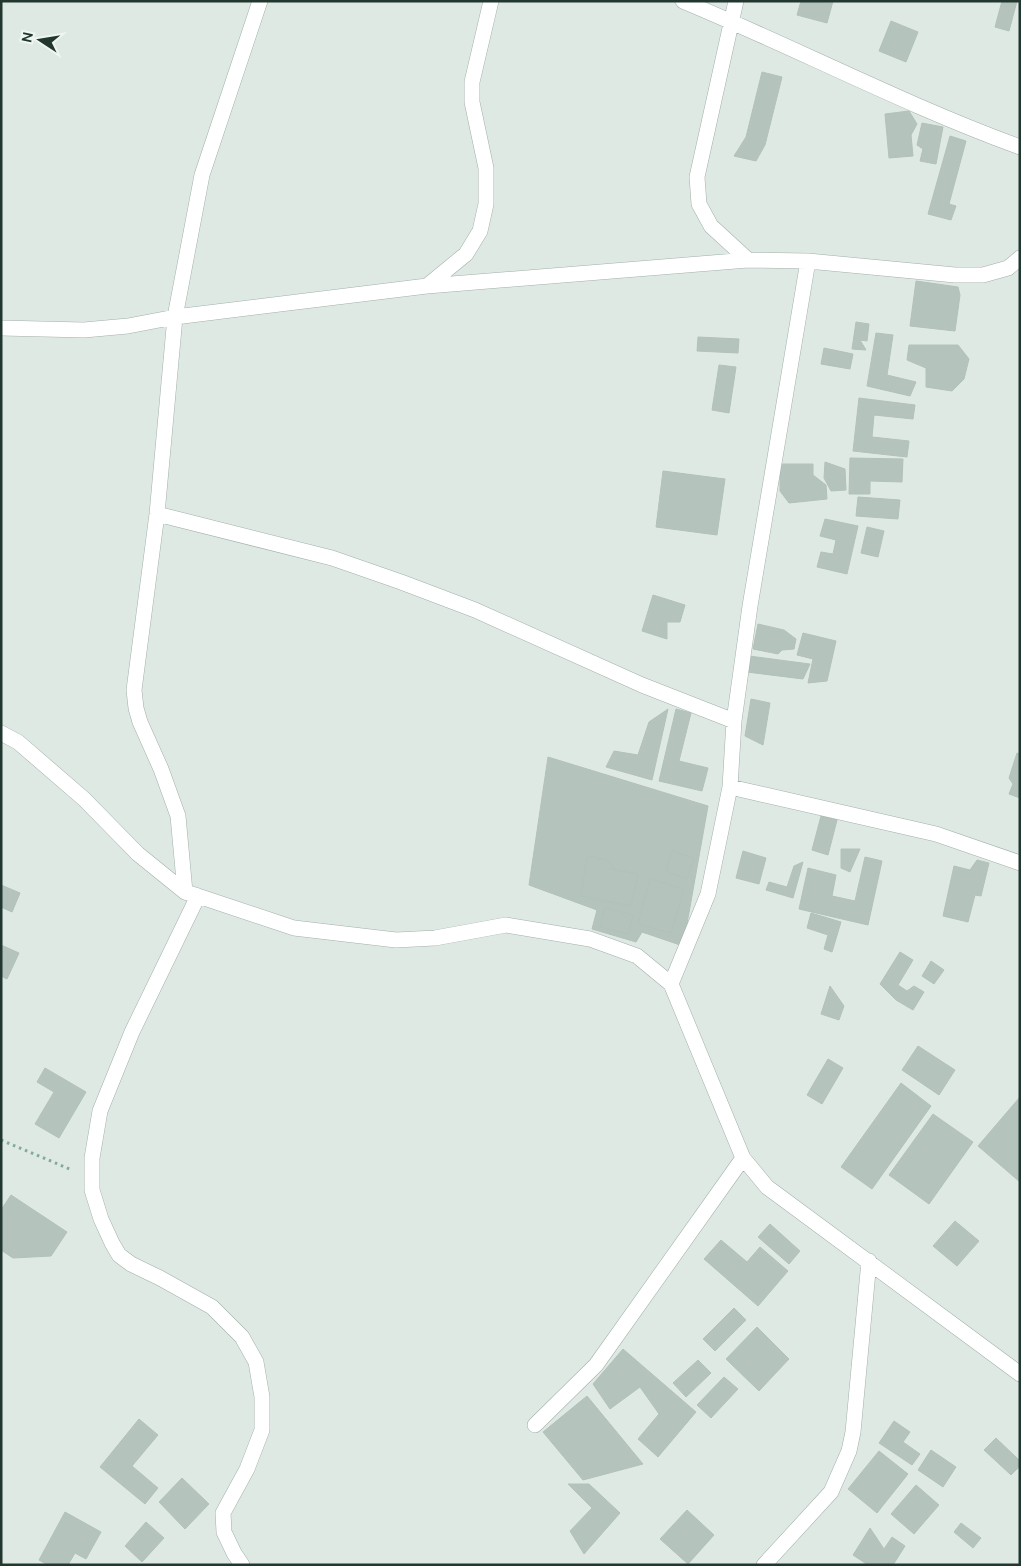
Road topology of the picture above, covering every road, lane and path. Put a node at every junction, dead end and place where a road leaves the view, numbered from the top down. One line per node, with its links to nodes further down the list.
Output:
1 (260, 1): 11 (street)
2 (491, 1): 10 (street)
3 (683, 1): 5 (street)
4 (736, 1): 5 (street)
5 (730, 21): 6 (street); 8 (street)
6 (1020, 147)
7 (1020, 258): 9 (street)
8 (748, 260): 9 (street); 10 (street)
9 (808, 262): 14 (street)
10 (427, 286): 11 (street)
11 (175, 318): 12 (street); 13 (street)
12 (1, 328)
13 (157, 514): 14 (street); 18 (street)
14 (734, 721): 16 (street)
15 (1, 733): 18 (street)
16 (730, 787): 17 (street); 19 (street)
17 (1020, 863)
18 (192, 894): 19 (street); 22 (street)
19 (671, 984): 21 (street)
20 (1, 1140): 22 (path)
21 (743, 1158): 23 (street); 25 (street)
22 (92, 1178): 26 (street)
23 (868, 1261): 24 (street); 27 (street)
24 (1020, 1374)
25 (535, 1425)
26 (242, 1565)
27 (764, 1565)

